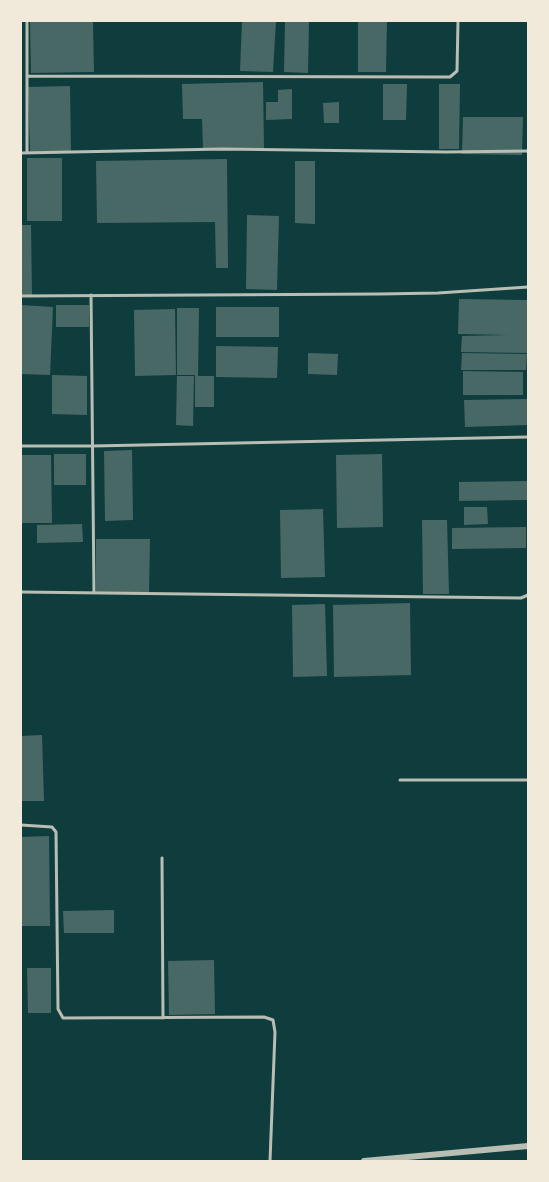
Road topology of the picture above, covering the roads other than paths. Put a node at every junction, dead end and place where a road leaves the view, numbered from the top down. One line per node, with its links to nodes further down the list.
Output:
1 (27, 21): 3 (lane)
2 (458, 21): 3 (lane)
3 (27, 76): 6 (lane)
4 (528, 151): 6 (lane)
5 (21, 153): 6 (lane)
6 (27, 153)
7 (528, 287): 8 (lane)
8 (91, 295): 9 (lane); 12 (lane)
9 (21, 296)
10 (528, 437): 12 (lane)
11 (21, 446): 12 (lane)
12 (93, 446): 14 (lane)
13 (21, 592): 14 (lane)
14 (94, 593): 15 (lane)
15 (528, 595)
16 (400, 780): 17 (lane)
17 (528, 780)
18 (21, 825): 20 (lane)
19 (162, 858): 20 (lane)
20 (163, 1018): 22 (lane)
21 (528, 1146): 23 (street)
22 (270, 1161)
23 (364, 1161)

